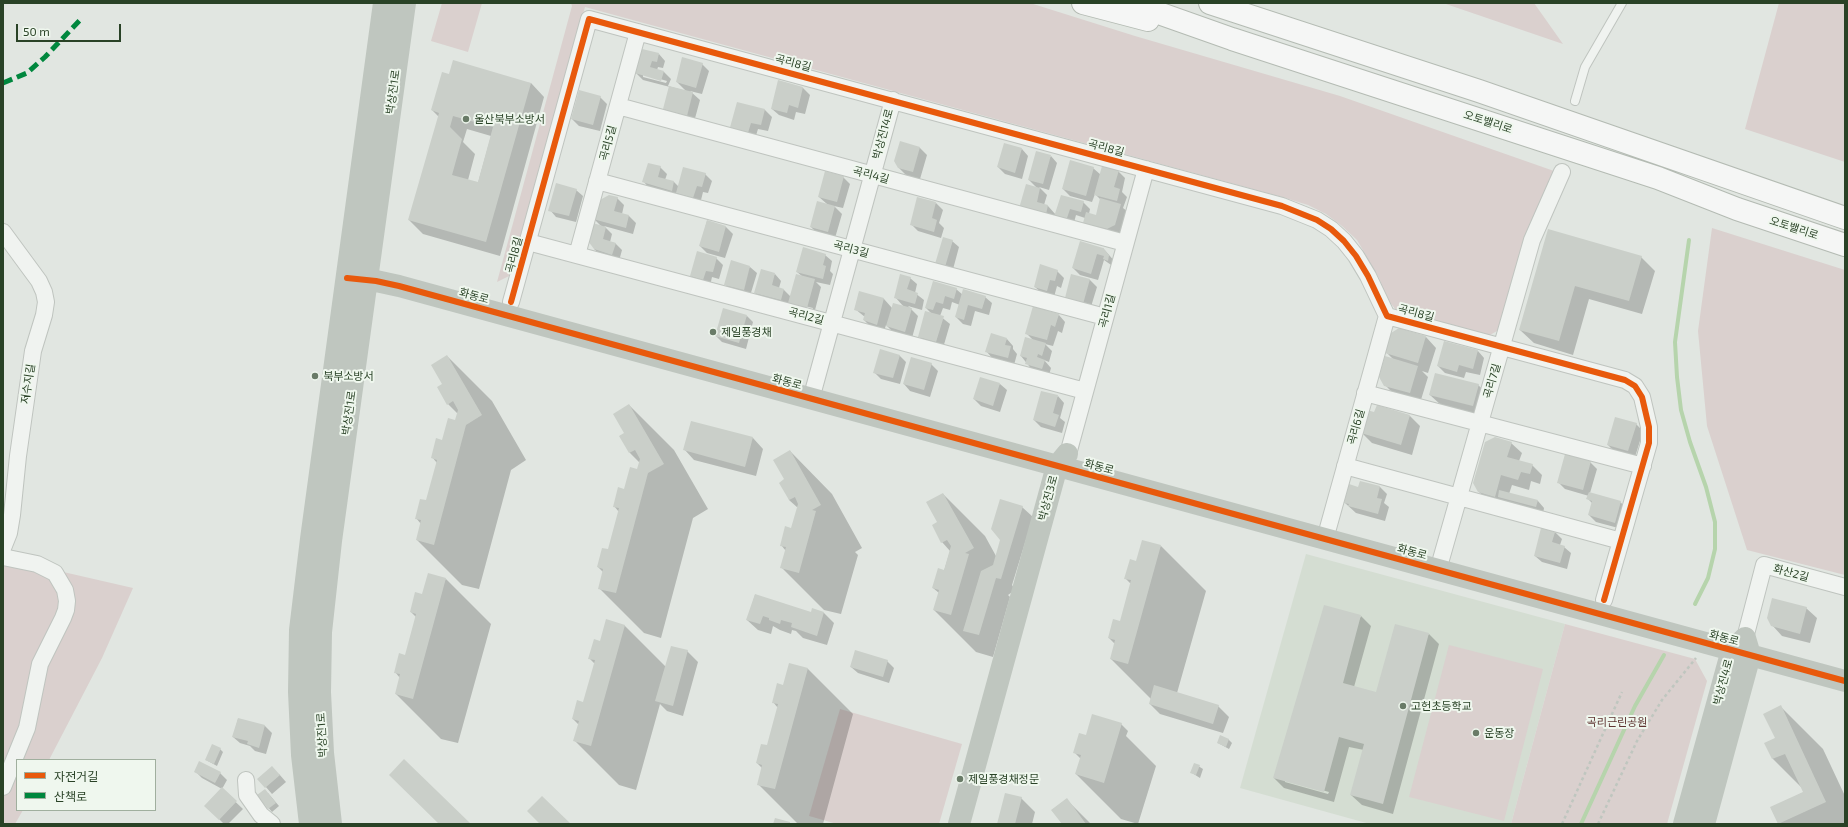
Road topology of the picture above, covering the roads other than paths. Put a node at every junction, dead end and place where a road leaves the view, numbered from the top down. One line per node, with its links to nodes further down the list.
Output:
1 (384, 3): 23 (street, 박상진1로)
2 (405, 3): 23 (street, 박상진1로)
3 (1083, 3): 8 (highway)
4 (1130, 3): 8 (highway, 오토밸리로)
5 (1210, 3): 16 (highway)
6 (1622, 3): 10 (lane)
7 (638, 32): 9 (street, 곡리8길); 11 (street, 곡리5길); 18 (street, 곡리8길)
8 (1232, 39): 20 (highway, 오토밸리로)
9 (892, 100): 12 (street, 곡리8길); 14 (street, 박상진14로)
10 (1576, 101)
11 (618, 106): 14 (street, 곡리4길); 15 (street, 곡리5길)
12 (1146, 169): 19 (street, 곡리1길); 25 (street, 곡리8길)
13 (1562, 172): 28 (street, 곡리7길)
14 (872, 175): 19 (street, 곡리4길); 21 (street, 박상진14로)
15 (597, 181): 21 (street, 곡리3길); 22 (street, 곡리5길)
16 (1845, 218)
17 (3, 232): 39 (street, 저수지길)
18 (528, 242): 22 (street, 곡리2길); 24 (street, 곡리8길)
19 (1125, 243): 26 (street, 곡리1길)
20 (1845, 245)
21 (852, 249): 26 (street, 곡리3길); 27 (street, 박상진14로)
22 (577, 255): 27 (street, 곡리2길)
23 (358, 272): 24 (street, 화동로); 29 (street, 화동로); 50 (street, 박상진1로); 51 (street, 박상진1로)
24 (511, 302): 29 (street, 화동로)
25 (1387, 316): 28 (street, 곡리8길); 31 (street, 곡리6길)
26 (1105, 317): 30 (street, 곡리1길)
27 (831, 323): 29 (street, 박상진14로); 30 (street, 곡리2길)
28 (1501, 346): 32 (street, 곡리7길); 35 (street, 곡리8길)
29 (812, 391): 33 (street, 화동로)
30 (1085, 391): 33 (street, 곡리1길)
31 (1365, 393): 32 (street); 34 (street, 곡리6길)
32 (1480, 423): 35 (street); 36 (street, 곡리7길)
33 (1065, 463): 37 (street, 화동로); 52 (street, 박상진3로); 53 (street, 박상진3로)
34 (1345, 466): 36 (street); 37 (street, 곡리6길)
35 (1643, 466): 38 (street, 곡리8길)
36 (1459, 497): 38 (street); 41 (street, 곡리7길)
37 (1327, 532): 41 (street, 화동로)
38 (1621, 541): 43 (street, 곡리8길)
39 (3, 548)
40 (3, 557): 48 (street)
41 (1440, 563): 43 (street, 화동로); 44 (street, 화동로)
42 (1845, 587): 44 (street, 화산2길)
43 (1604, 600): 44 (street, 화동로)
44 (1742, 648): 45 (street, 화동로); 46 (street, 화동로); 54 (street, 박상진4로); 55 (street, 박상진4로)
45 (1845, 666)
46 (1845, 681)
47 (246, 780): 49 (street)
48 (3, 787)
49 (272, 824)
50 (310, 824)
51 (331, 824)
52 (959, 824)
53 (974, 824)
54 (1684, 824)
55 (1704, 824)

